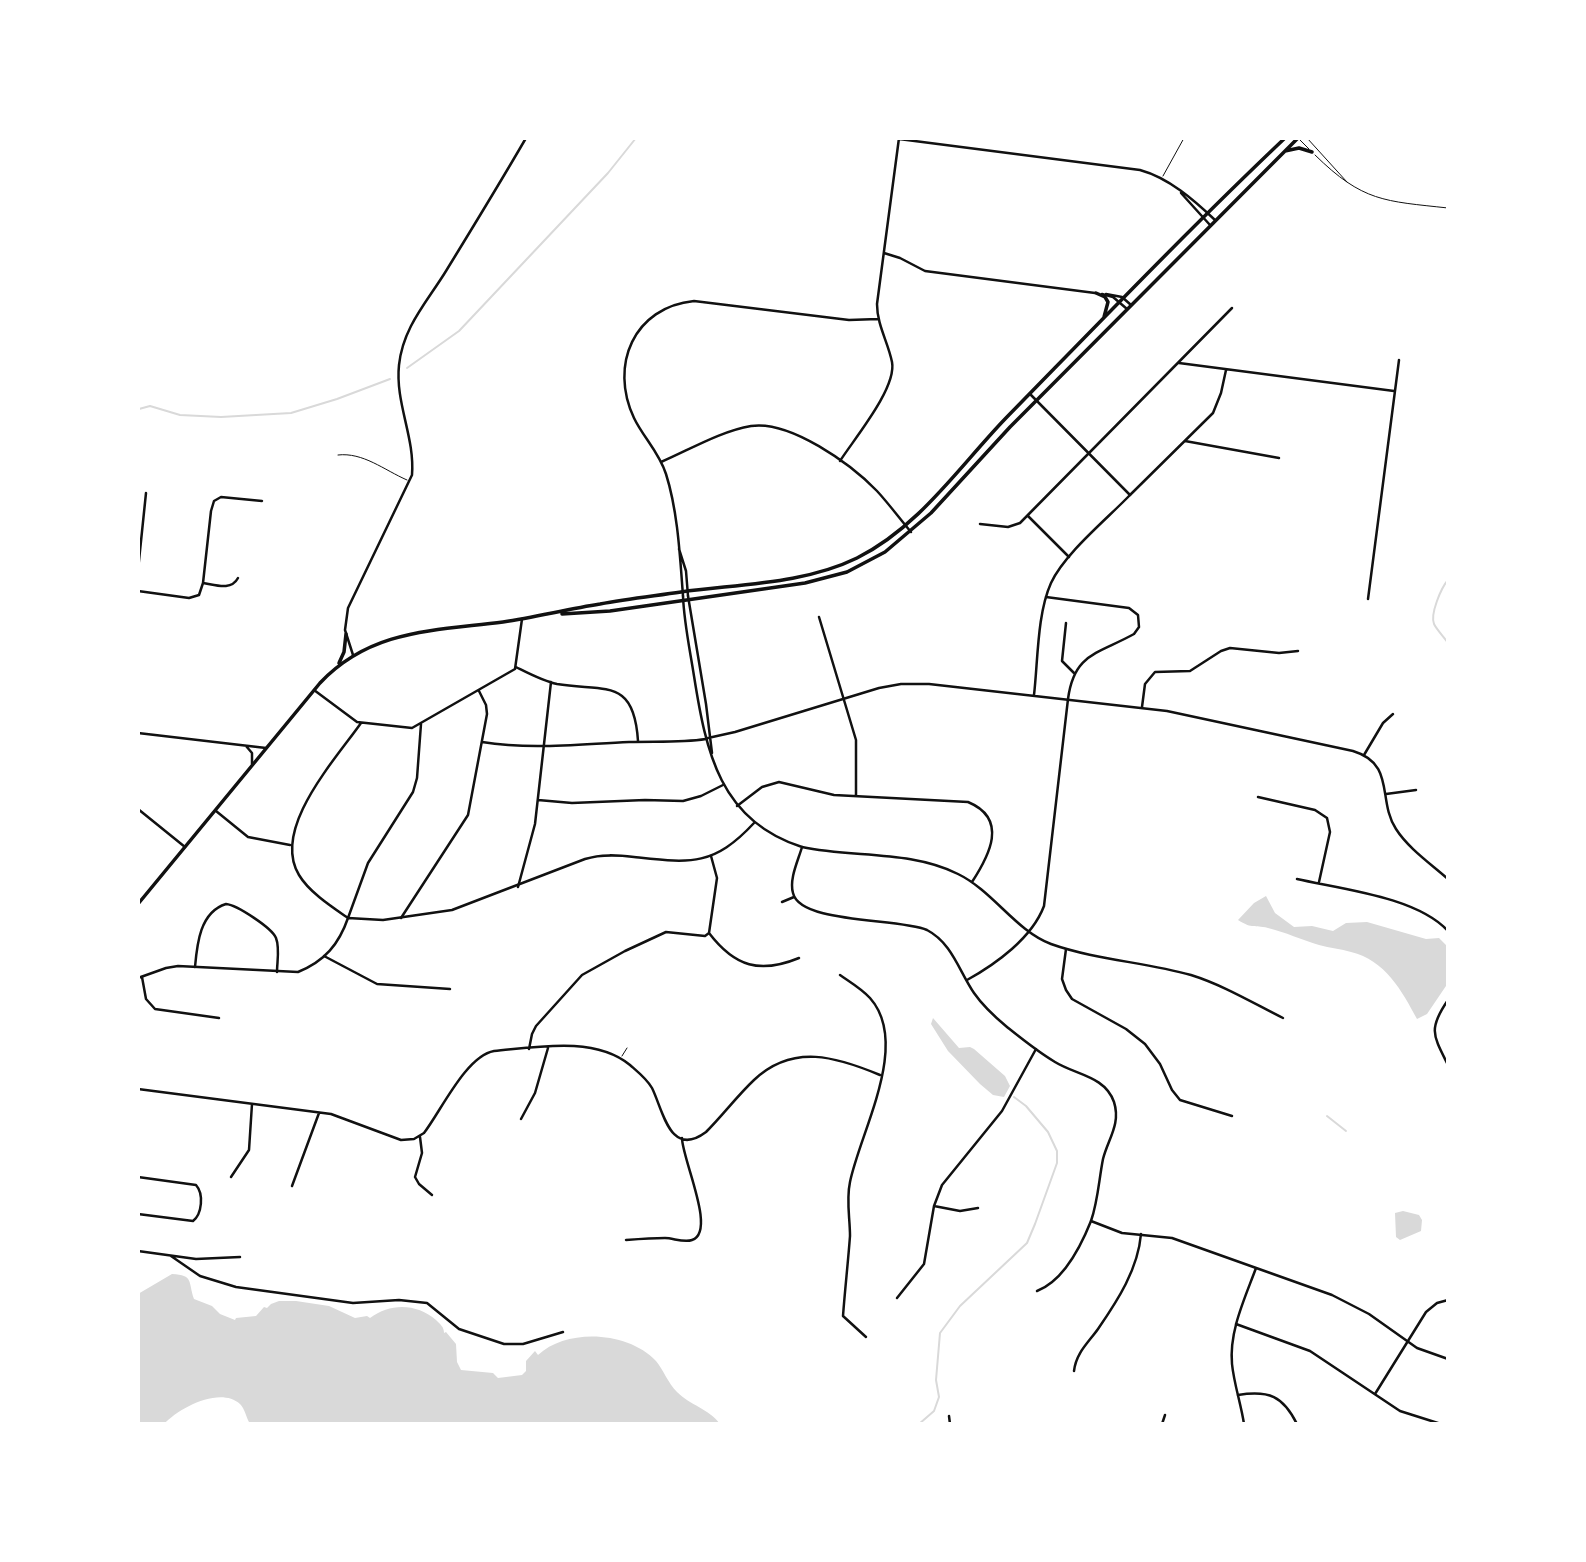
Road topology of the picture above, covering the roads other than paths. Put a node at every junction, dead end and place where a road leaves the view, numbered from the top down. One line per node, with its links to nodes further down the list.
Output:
1 (526, 138): 37 (street)
2 (1184, 138): 9 (lane)
3 (1285, 138): 13 (main road)
4 (1298, 138): 7 (main road); 8 (lane)
5 (1307, 138): 10 (lane)
6 (899, 139): 9 (street); 17 (street)
7 (1283, 152): 8 (main road); 15 (main road)
8 (1312, 152): 10 (lane)
9 (1162, 178): 11 (street)
10 (1351, 186): 12 (lane)
11 (1181, 193): 13 (street); 14 (street)
12 (1448, 208)
13 (1208, 214): 14 (main road); 15 (street)
14 (1204, 219): 16 (street); 19 (main road)
15 (1215, 220): 16 (main road)
16 (1210, 225): 21 (main road)
17 (884, 253): 18 (street); 23 (street)
18 (1096, 293): 19 (street); 20 (street); 24 (main road)
19 (1124, 299): 20 (main road); 21 (street)
20 (1120, 303): 21 (street); 24 (main road)
21 (1129, 307): 30 (main road)
22 (1232, 308): 26 (street)
23 (878, 319): 35 (street); 36 (street)
24 (1094, 330): 29 (main road)
25 (1399, 360): 28 (street)
26 (1179, 363): 27 (street); 32 (street)
27 (1226, 369): 28 (street); 31 (street)
28 (1396, 391): 52 (street)
29 (1030, 394): 30 (street); 43 (main road)
30 (1036, 401): 32 (street); 44 (main road)
31 (1185, 440): 34 (street); 39 (street)
32 (1089, 453): 39 (street); 41 (street)
33 (338, 455): 37 (lane)
34 (1279, 458)
35 (840, 461): 36 (street); 43 (street)
36 (661, 462): 50 (street)
37 (409, 481): 57 (street)
38 (146, 493): 46 (street)
39 (1130, 495): 45 (street)
40 (262, 501): 48 (street)
41 (1028, 516): 42 (street); 45 (street)
42 (980, 524)
43 (906, 525): 44 (street); 50 (main road)
44 (911, 532): 50 (main road)
45 (1069, 557): 51 (street)
46 (138, 570)
47 (238, 578): 48 (street)
48 (203, 583): 49 (street)
49 (138, 591)
50 (685, 596): 53 (main road); 53 (main road); 74 (street); 74 (street)
51 (1046, 597): 62 (street); 66 (street)
52 (1368, 599)
53 (546, 615): 55 (main road)
54 (819, 617): 67 (street)
55 (522, 619): 59 (main road); 61 (street)
56 (1066, 624): 62 (street)
57 (346, 634): 59 (street); 60 (main road)
58 (1298, 651): 69 (street)
59 (353, 654): 60 (main road)
60 (337, 667): 64 (main road)
61 (516, 667): 63 (street); 65 (street)
62 (1074, 673): 68 (street)
63 (551, 682): 76 (street); 78 (street)
64 (314, 690): 71 (street); 79 (main road)
65 (479, 691): 72 (street); 75 (street)
66 (1034, 695): 67 (street); 68 (street)
67 (844, 699): 74 (street); 85 (street)
68 (1068, 699): 69 (street); 106 (street)
69 (1142, 707): 80 (street)
70 (1393, 714): 80 (street)
71 (361, 723): 72 (street); 92 (street)
72 (421, 724): 104 (street)
73 (138, 733): 77 (street)
74 (708, 738): 76 (street); 82 (street)
75 (482, 742): 78 (street); 105 (street)
76 (638, 742): 78 (street)
77 (246, 746): 79 (street); 81 (street)
78 (544, 746): 87 (street)
79 (266, 748): 81 (main road)
80 (1364, 755): 84 (street)
81 (250, 768): 90 (main road)
82 (723, 785): 87 (street); 88 (street)
83 (1416, 790): 84 (street)
84 (1386, 794): 97 (street)
85 (856, 796): 88 (street); 98 (street)
86 (1258, 797): 99 (street)
87 (538, 800): 100 (street)
88 (737, 806): 91 (street)
89 (138, 809): 93 (street)
90 (216, 811): 92 (street); 93 (main road)
91 (754, 823): 94 (street); 95 (street)
92 (291, 845): 104 (street)
93 (185, 847): 103 (main road)
94 (802, 847): 98 (street); 101 (street)
95 (711, 856): 100 (street); 108 (street)
96 (1297, 879): 99 (street)
97 (1448, 879)
98 (972, 882): 106 (street)
99 (1319, 884): 107 (street)
100 (518, 887): 105 (street)
101 (794, 897): 102 (street); 116 (street)
102 (782, 902)
103 (138, 903)
104 (348, 918): 105 (street); 110 (street)
105 (401, 918)
106 (1028, 930): 109 (street); 116 (street)
107 (1448, 931)
108 (709, 933): 111 (street); 121 (street)
109 (1066, 949): 120 (street); 131 (street)
110 (324, 956): 113 (street); 117 (street)
111 (799, 958)
112 (195, 967): 113 (street); 113 (street); 115 (street)
113 (277, 972)
114 (841, 975): 127 (street)
115 (140, 977): 119 (street)
116 (966, 981): 124 (street)
117 (450, 989)
118 (1448, 1000): 126 (street)
119 (219, 1018)
120 (1283, 1018)
121 (529, 1048): 122 (street); 133 (street)
122 (548, 1048): 125 (street); 132 (street)
123 (627, 1048): 125 (lane)
124 (1036, 1049): 139 (street); 142 (street)
125 (620, 1058): 134 (street)
126 (1448, 1065)
127 (880, 1075): 134 (street); 154 (street)
128 (138, 1089): 129 (street)
129 (252, 1104): 130 (street); 136 (street)
130 (319, 1113): 133 (street); 137 (street)
131 (1232, 1116)
132 (521, 1119)
133 (420, 1137): 138 (street)
134 (682, 1138): 144 (street)
135 (138, 1177): 141 (street)
136 (231, 1177)
137 (292, 1186)
138 (432, 1195)
139 (934, 1206): 140 (street); 150 (street)
140 (978, 1208)
141 (138, 1214)
142 (1091, 1221): 143 (street); 149 (street)
143 (1141, 1234): 148 (street); 157 (street)
144 (626, 1240)
145 (138, 1251): 146 (street)
146 (171, 1256): 147 (street); 153 (street)
147 (240, 1257)
148 (1256, 1268): 152 (street); 155 (street)
149 (1037, 1291)
150 (897, 1298)
151 (1448, 1300): 155 (street)
152 (1236, 1324): 158 (street); 159 (street)
153 (563, 1332)
154 (866, 1337)
155 (1407, 1342): 156 (street); 158 (street)
156 (1448, 1359)
157 (1074, 1371)
158 (1375, 1394): 166 (street)
159 (1238, 1395): 164 (street); 165 (street)
160 (1165, 1415): 163 (street)
161 (949, 1416): 162 (street)
162 (950, 1424)
163 (1161, 1424)
164 (1244, 1424)
165 (1297, 1424)
166 (1441, 1424)

